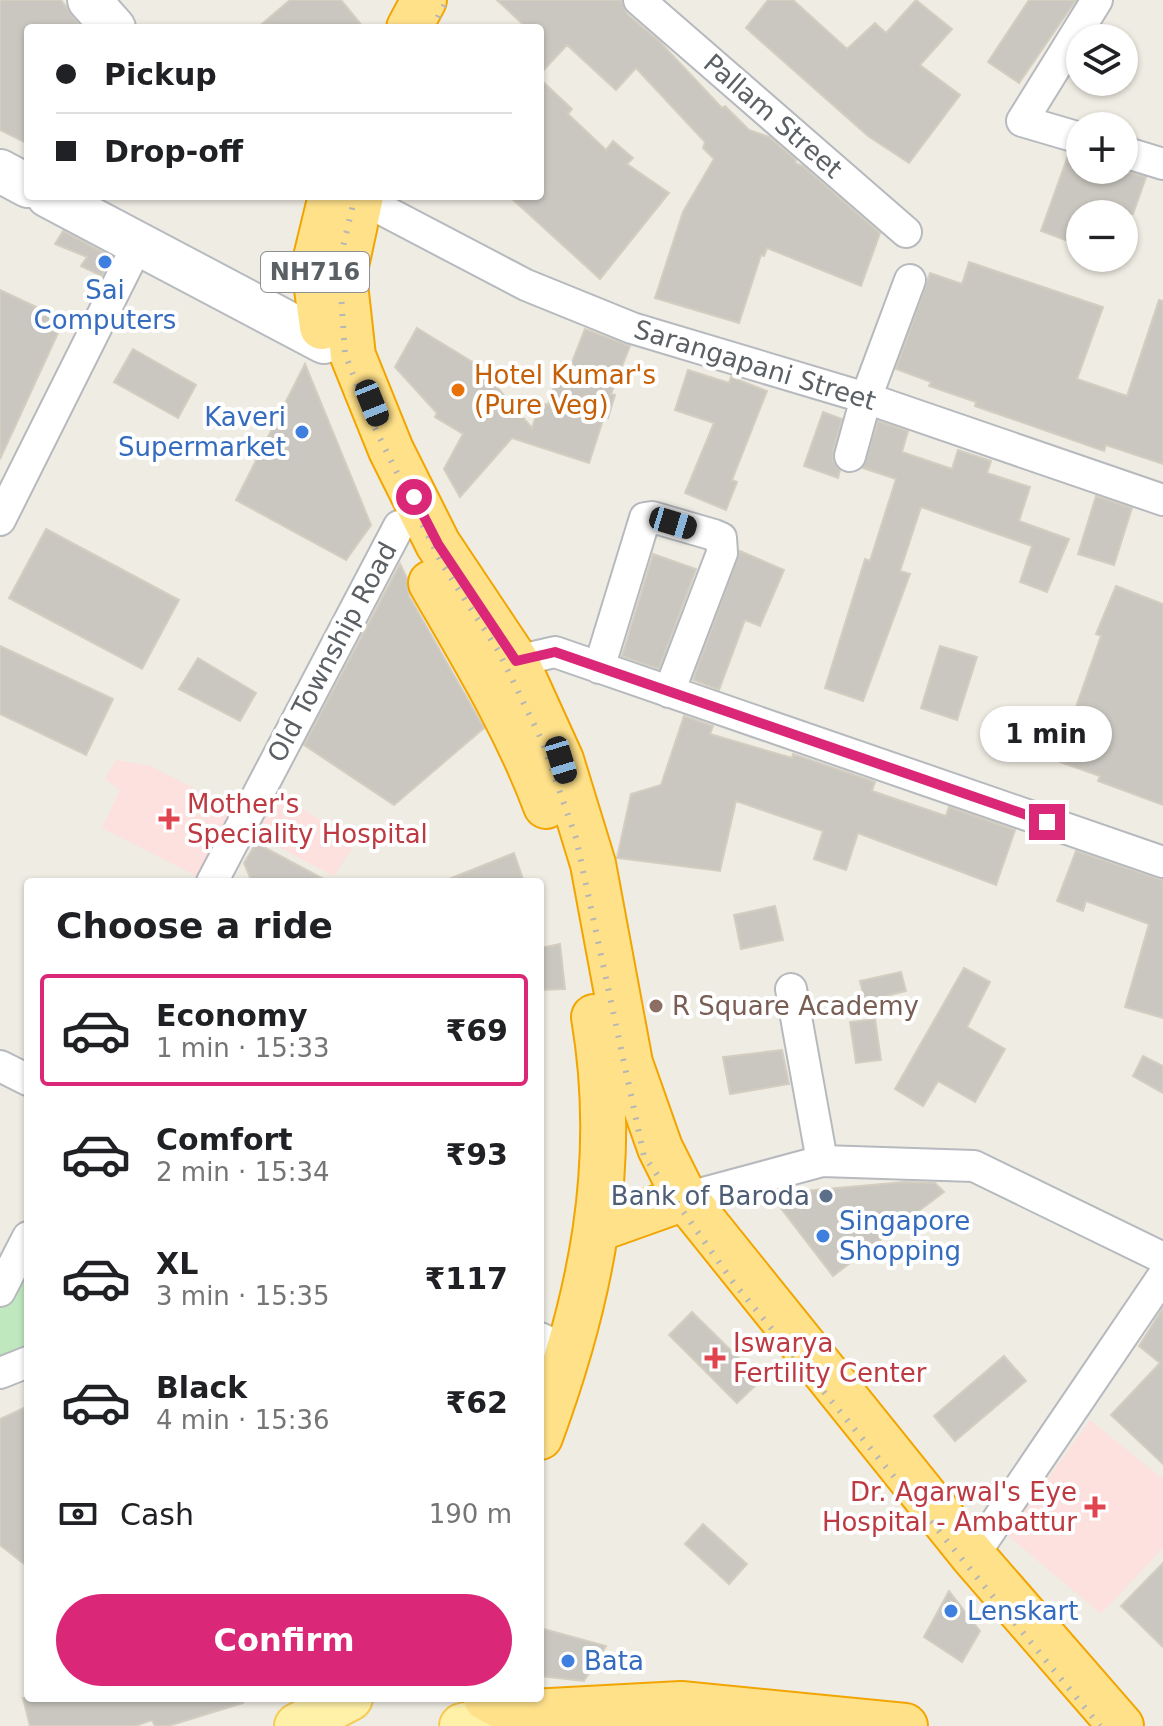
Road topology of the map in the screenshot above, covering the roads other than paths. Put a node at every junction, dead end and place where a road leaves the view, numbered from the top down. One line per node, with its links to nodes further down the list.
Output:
1 (89, 0): 6 (main road)
2 (424, 0): 7 (highway)
3 (453, 0): 8 (highway)
4 (639, 0): 18 (street, Pallam Street)
5 (1097, 0): 9 (street)
6 (110, 24)
7 (411, 24)
8 (441, 24)
9 (1066, 134)
10 (1138, 156): 11 (street)
11 (1163, 164)
12 (0, 171): 13 (main road)
13 (24, 184)
14 (56, 200): 19 (main road)
15 (338, 200): 21 (highway, NH716)
16 (339, 200): 27 (highway, NH716)
17 (343, 200): 22 (street, Sarangapani Street)
18 (906, 232)
19 (138, 244): 21 (main road); 25 (street)
20 (910, 280): 22 (street)
21 (324, 342): 26 (highway, NH716)
22 (866, 398): 23 (street); 24 (street, Sarangapani Street)
23 (850, 456)
24 (1163, 500)
25 (0, 520)
26 (399, 526): 31 (street, Old Township Road); 37 (highway, NH716)
27 (516, 661): 28 (street); 36 (highway, NH716)
28 (599, 668): 29 (street); 29 (street)
29 (669, 692): 30 (street)
30 (1163, 862)
31 (220, 876)
32 (791, 989): 35 (street)
33 (0, 1066): 34 (street)
34 (24, 1078)
35 (822, 1161): 36 (street); 39 (street)
36 (685, 1198): 37 (highway); 46 (highway, NH716)
37 (598, 1229): 42 (highway, NH716)
38 (24, 1245): 41 (street)
39 (1163, 1258)
40 (1163, 1276): 46 (street)
41 (0, 1291)
42 (556, 1345): 45 (highway, NH716)
43 (24, 1364): 44 (street)
44 (0, 1373)
45 (544, 1414)
46 (973, 1556): 47 (highway, NH716)
47 (1070, 1670): 54 (highway); 55 (highway, NH716)
48 (342, 1702): 51 (main road)
49 (500, 1706): 50 (highway); 52 (main road)
50 (738, 1717): 53 (highway)
51 (297, 1726)
52 (462, 1726)
53 (905, 1726)
54 (1083, 1726)
55 (1121, 1726)

